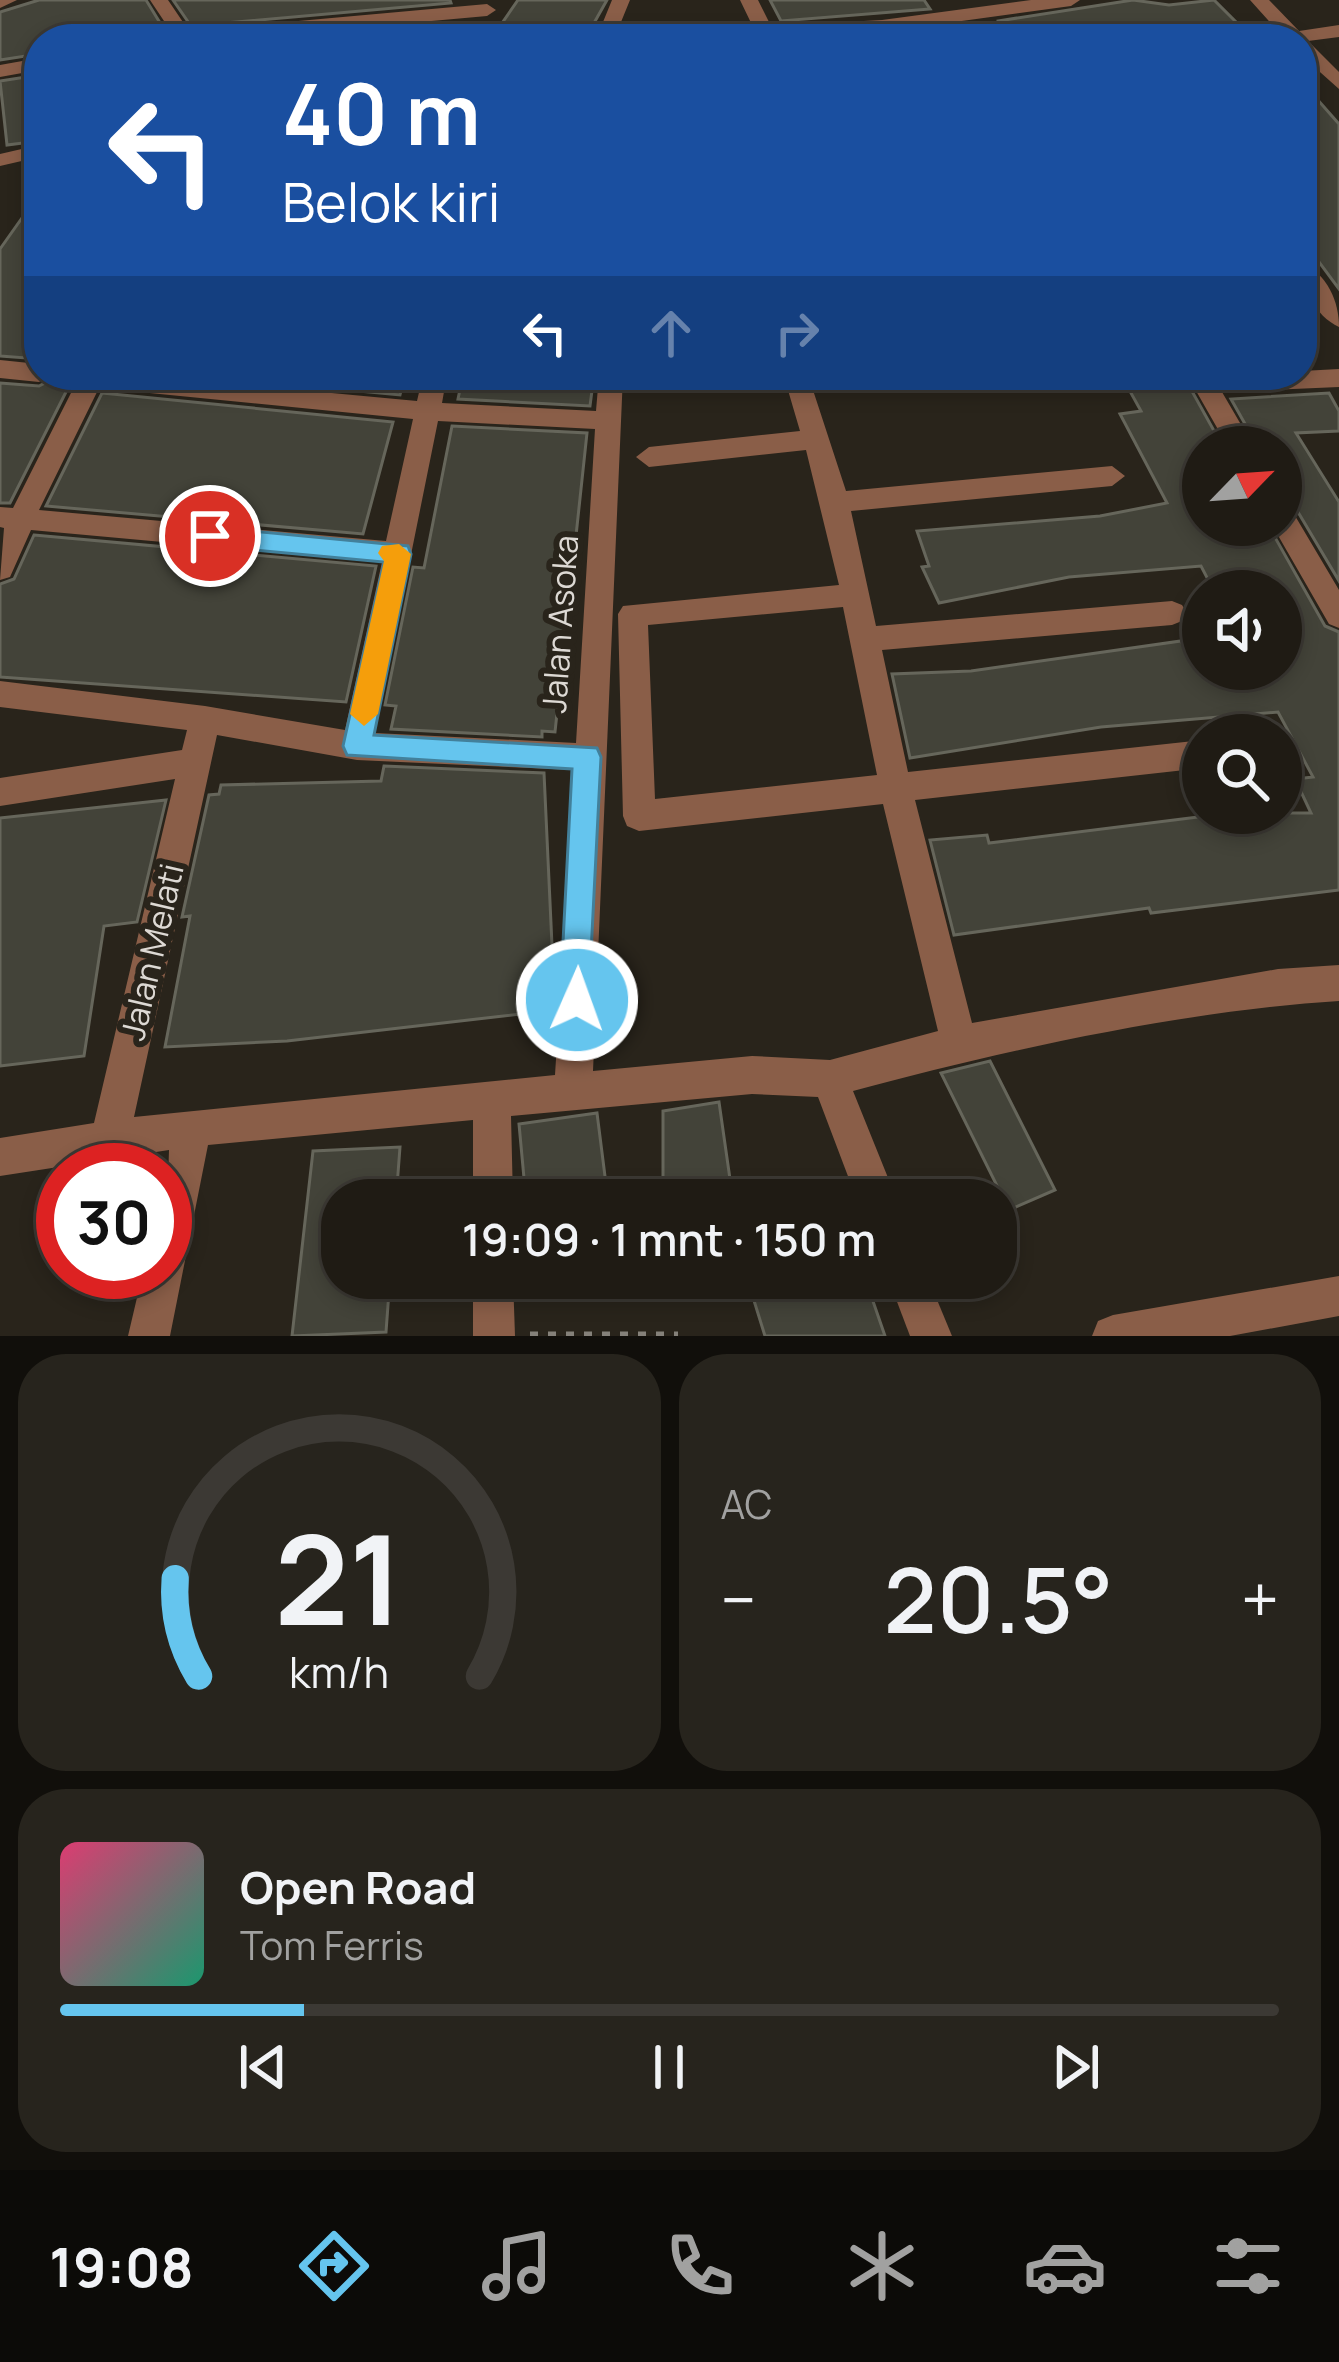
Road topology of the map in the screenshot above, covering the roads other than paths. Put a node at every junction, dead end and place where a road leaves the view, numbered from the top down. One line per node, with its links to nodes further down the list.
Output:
1 (1071, 0): 4 (street)
2 (1259, 0): 9 (street)
3 (490, 5): 6 (street)
4 (979, 5): 5 (street)
5 (942, 18): 7 (street); 8 (street)
6 (311, 24)
7 (897, 24)
8 (946, 24)
9 (1281, 24)
10 (1317, 61): 11 (street)
11 (1339, 83)
12 (1317, 290): 13 (street)
13 (1339, 319)
14 (85, 390): 27 (street)
15 (228, 390): 20 (street)
16 (433, 390): 20 (street)
17 (611, 390): 21 (street, Jalan Asoka)
18 (799, 390): 23 (street)
19 (1208, 390): 22 (street)
20 (430, 411): 21 (street); 29 (street)
21 (610, 421): 39 (street, Jalan Asoka)
22 (1229, 426)
23 (817, 439): 24 (street); 26 (street)
24 (649, 457)
25 (1112, 476): 26 (street)
26 (836, 502): 31 (street)
27 (11, 518): 29 (street); 30 (street)
28 (1298, 546): 33 (street)
29 (399, 554): 37 (street)
30 (0, 569)
31 (854, 595): 34 (street); 41 (street)
32 (1172, 613): 34 (street)
33 (1339, 616)
34 (863, 639): 41 (street)
35 (0, 694): 36 (street)
36 (205, 719): 37 (street); 40 (street, Jalan Melati)
37 (357, 746): 39 (street)
38 (1182, 756): 41 (street)
39 (587, 757): 46 (street, Jalan Asoka)
40 (195, 762): 42 (street); 49 (street, Jalan Melati)
41 (896, 790): 44 (street)
42 (0, 792)
43 (1339, 982): 44 (street)
44 (959, 1044): 45 (street)
45 (830, 1079): 46 (street); 53 (street)
46 (573, 1094): 47 (street)
47 (492, 1102): 48 (street); 52 (street)
48 (194, 1126): 49 (street); 50 (street)
49 (109, 1142): 51 (street)
50 (190, 1143)
51 (0, 1157)
52 (493, 1179)
53 (869, 1179)
54 (1339, 1296): 61 (street)
55 (157, 1299): 58 (street)
56 (493, 1299): 59 (street)
57 (916, 1299): 60 (street)
58 (149, 1336)
59 (494, 1336)
60 (931, 1336)
61 (1113, 1336)

